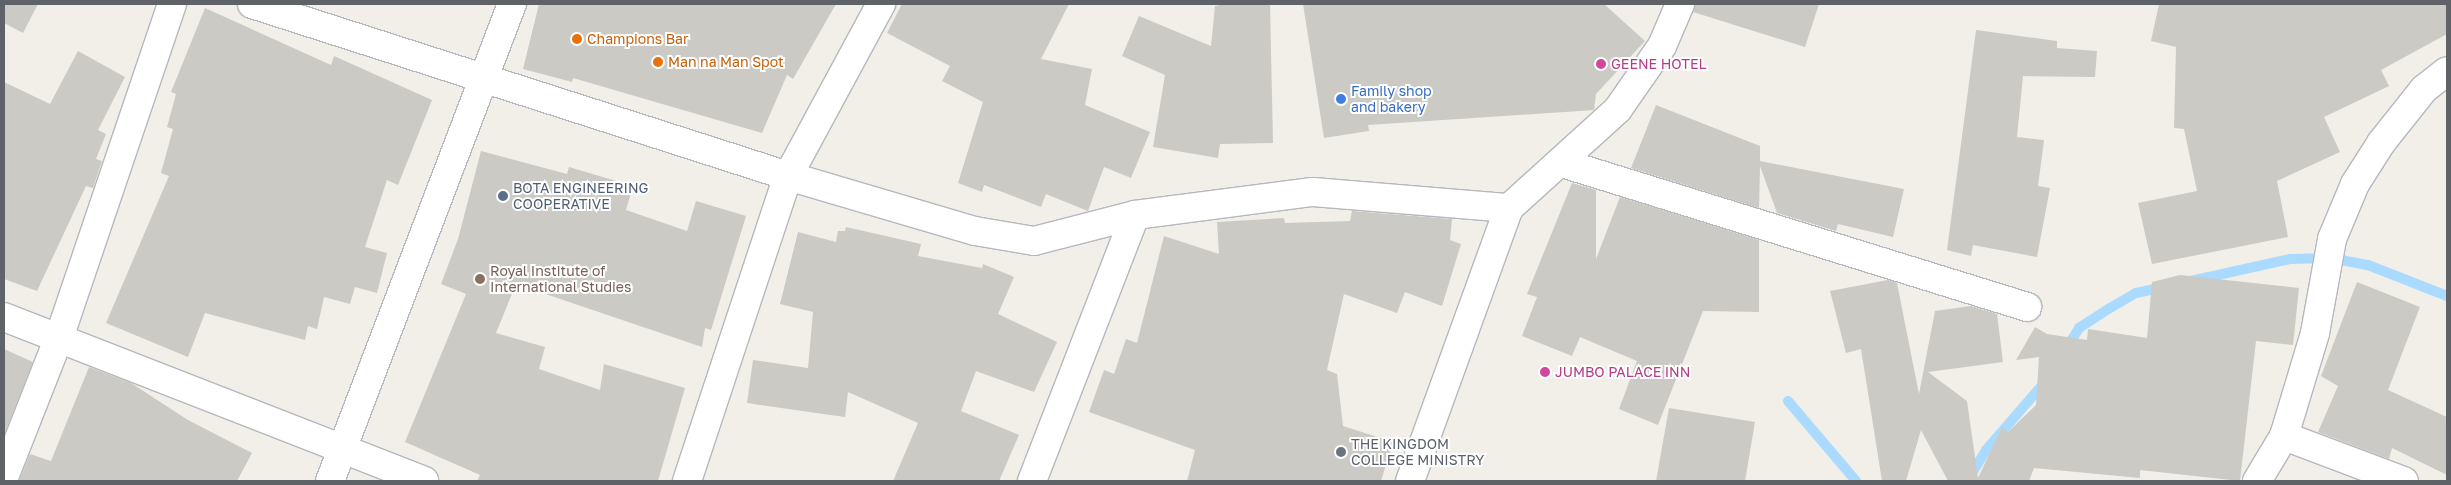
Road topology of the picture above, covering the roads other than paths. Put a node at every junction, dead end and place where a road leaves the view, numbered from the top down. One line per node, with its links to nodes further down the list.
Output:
1 (172, 4): 14 (street)
2 (252, 4): 7 (street)
3 (512, 4): 7 (street)
4 (881, 4): 9 (street)
5 (1680, 4): 8 (street)
6 (2447, 71): 15 (street)
7 (482, 80): 9 (street); 16 (street)
8 (1562, 163): 10 (street); 12 (street)
9 (788, 176): 11 (street); 20 (street)
10 (1509, 208): 11 (street); 22 (street)
11 (1135, 215): 21 (street)
12 (2027, 307)
13 (4, 316): 14 (street)
14 (60, 335): 16 (street); 17 (street)
15 (2284, 436): 23 (street); 24 (street)
16 (342, 450): 18 (street); 19 (street)
17 (4, 477)
18 (330, 481)
19 (424, 481)
20 (687, 481)
21 (1032, 481)
22 (1410, 481)
23 (2257, 481)
24 (2404, 481)

